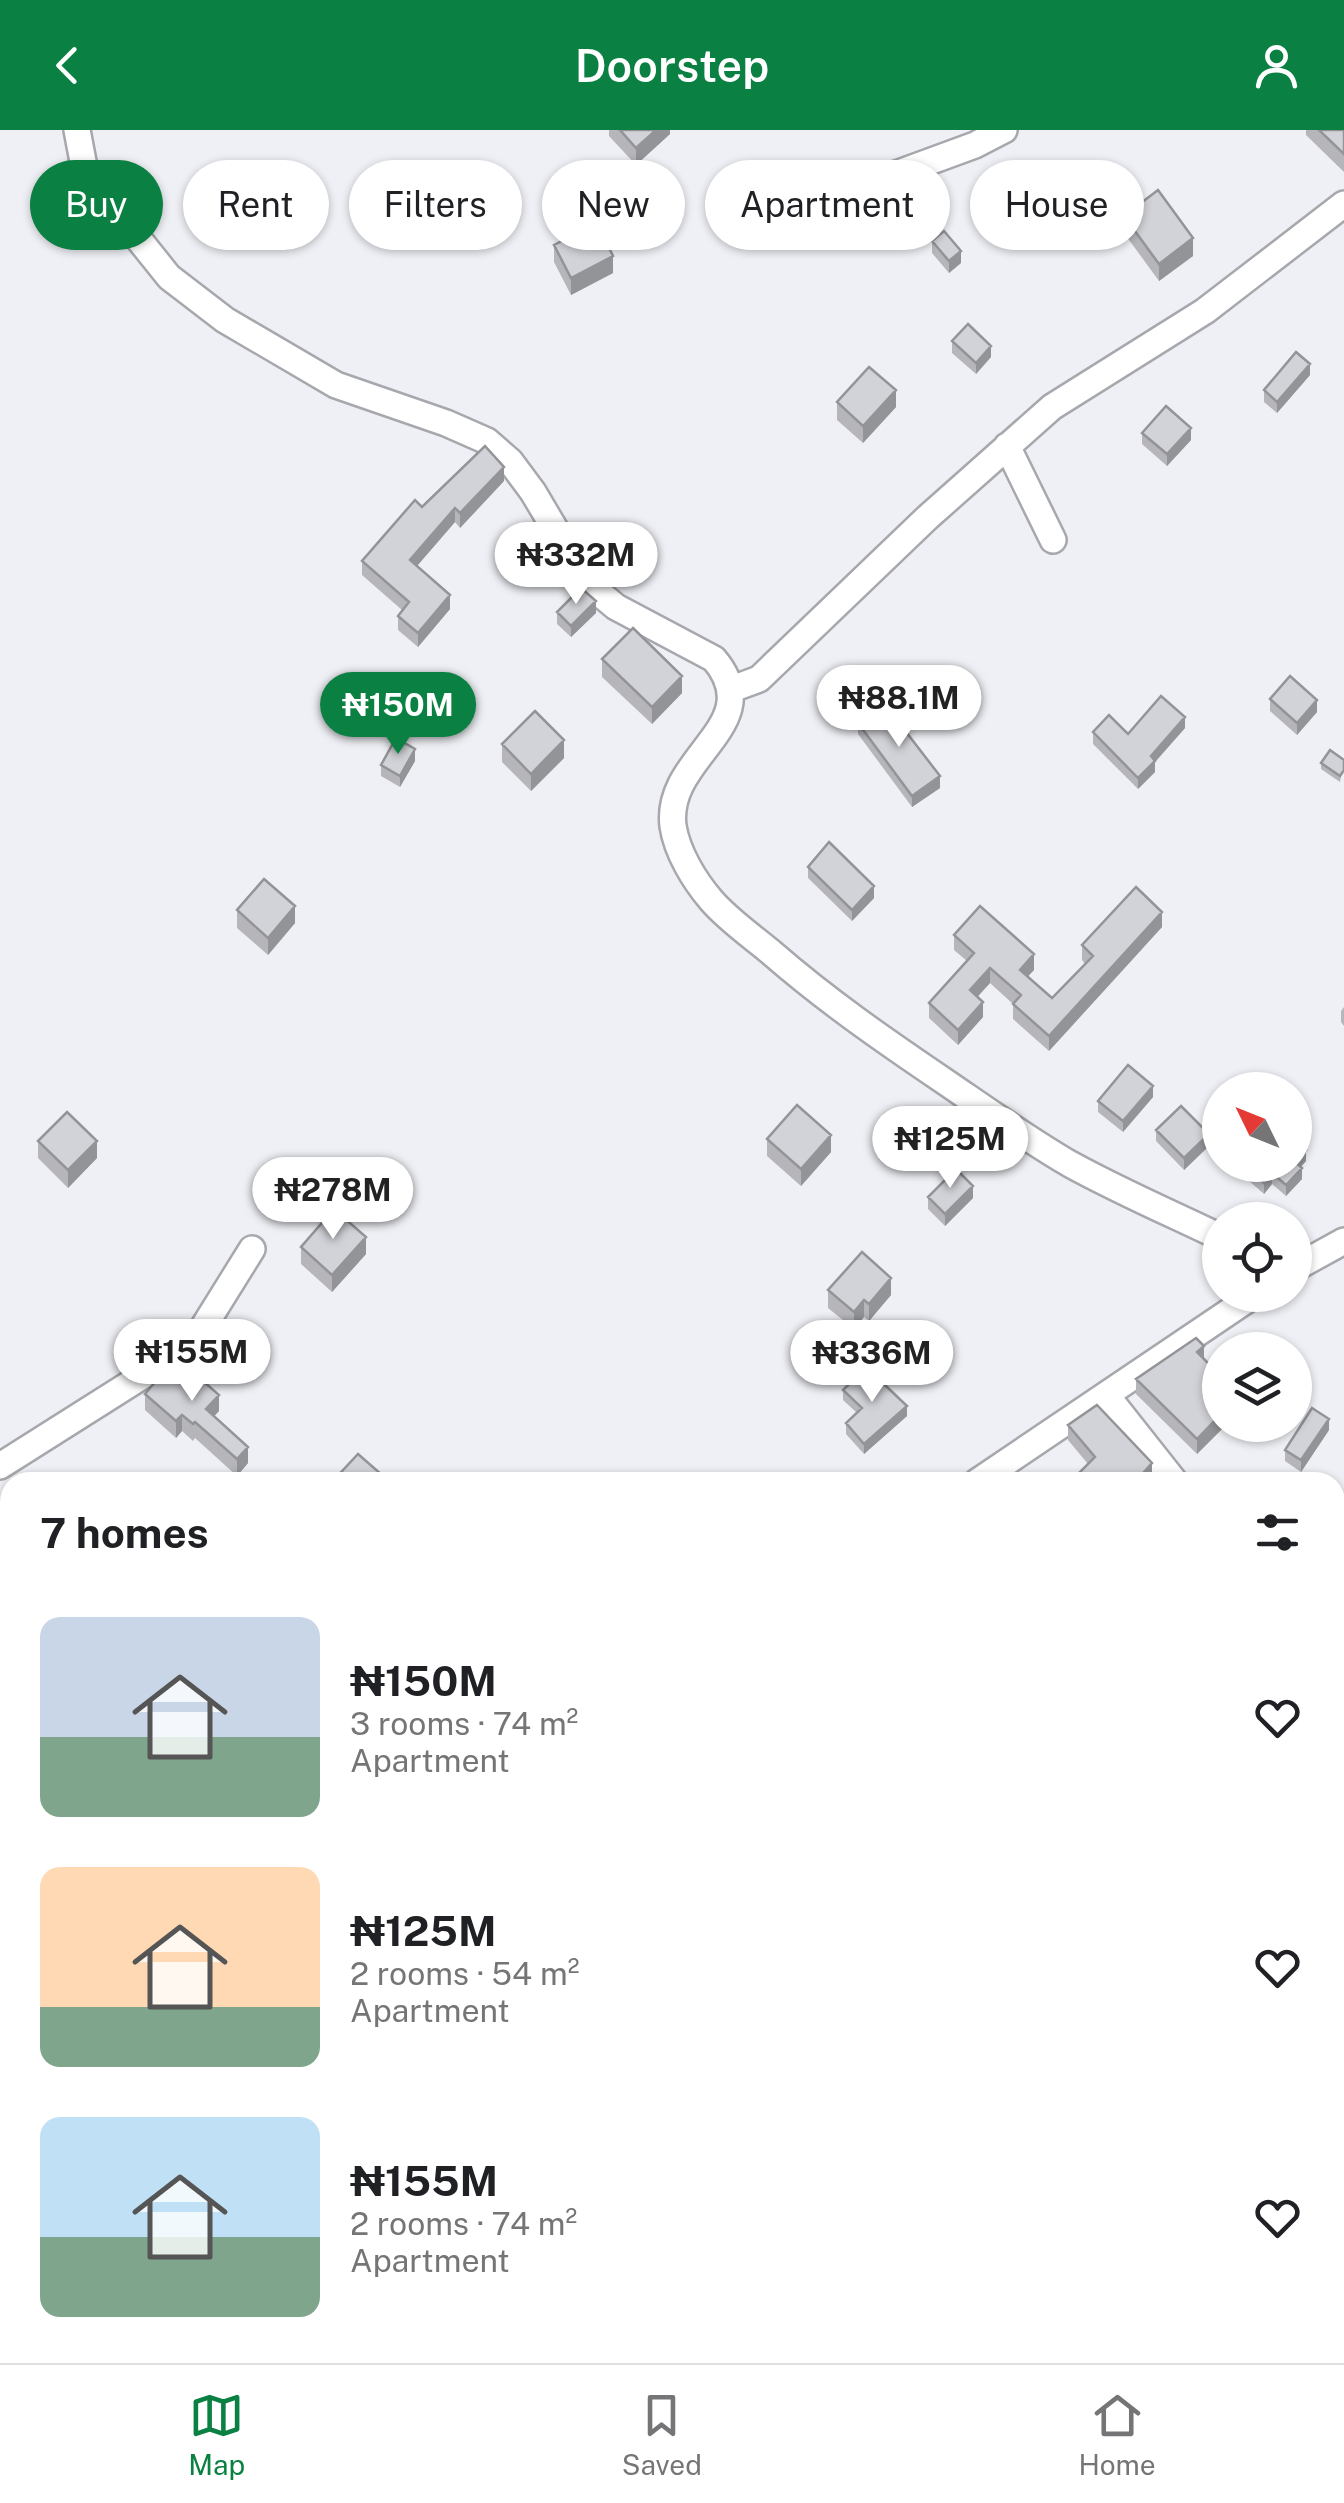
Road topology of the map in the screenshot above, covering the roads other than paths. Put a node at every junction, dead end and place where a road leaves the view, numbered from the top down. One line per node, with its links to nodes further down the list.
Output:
1 (77, 130): 7 (street)
2 (1004, 130): 3 (street)
3 (934, 160)
4 (1344, 204): 5 (street)
5 (1006, 446): 6 (street); 7 (street)
6 (1053, 540)
7 (732, 689): 8 (street)
8 (1202, 1228)
9 (1344, 1241): 11 (street)
10 (252, 1250): 14 (street)
11 (1312, 1259)
12 (1229, 1312): 13 (street)
13 (1107, 1396): 15 (street); 16 (street)
14 (0, 1466)
15 (992, 1472)
16 (1168, 1472)

